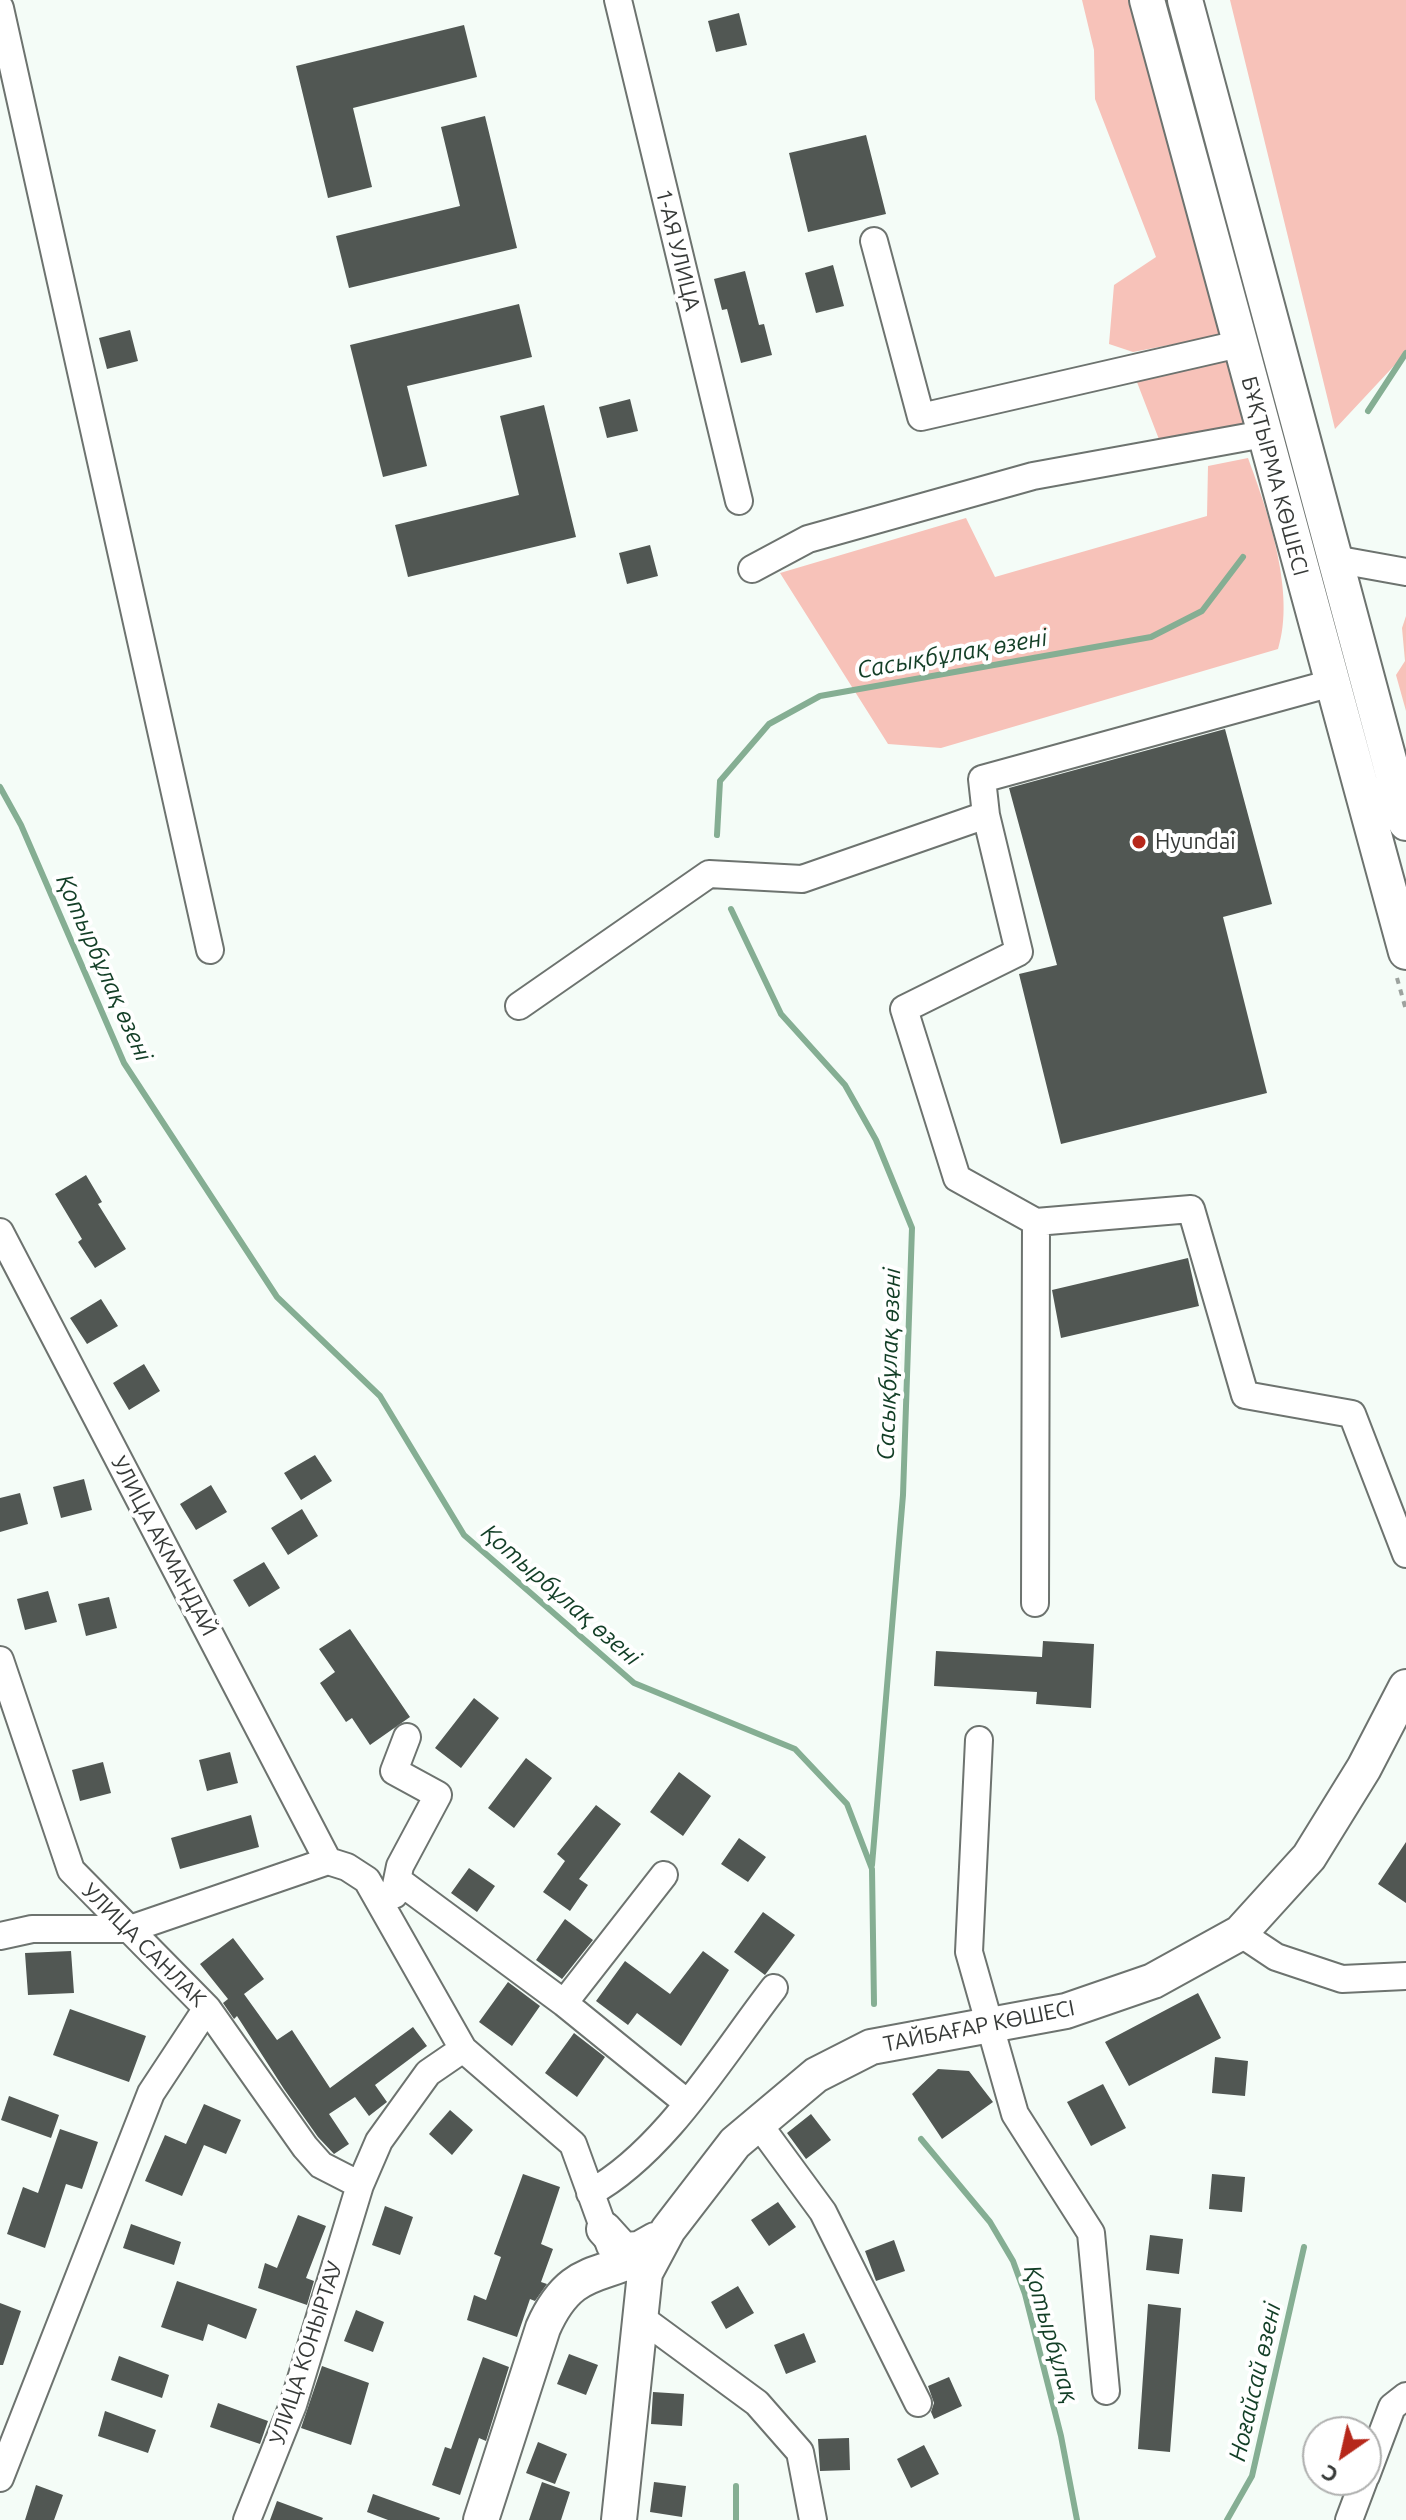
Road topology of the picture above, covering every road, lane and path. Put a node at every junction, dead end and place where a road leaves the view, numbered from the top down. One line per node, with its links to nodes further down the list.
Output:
1 (618, 0): 8 (street, 1-АЯ УЛИЦА)
2 (1147, 0): 6 (main road, БҰҚТЫРМА КӨШЕСІ)
3 (1185, 0): 9 (main road, БҰҚТЫРМА КӨШЕСІ)
4 (0, 8): 16 (street)
5 (874, 241): 6 (street)
6 (1239, 344): 7 (main road, БҰҚТЫРМА КӨШЕСІ)
7 (1264, 434): 10 (main road, БҰҚТЫРМА КӨШЕСІ); 11 (street)
8 (739, 501)
9 (1334, 559): 10 (main road); 12 (street); 15 (main road, БҰҚТЫРМА КӨШЕСІ)
10 (1301, 568): 13 (main road, БҰҚТЫРМА КӨШЕСІ)
11 (752, 569)
12 (1406, 572)
13 (1332, 683): 14 (street); 17 (main road, БҰҚТЫРМА КӨШЕСІ)
14 (986, 815): 18 (street); 19 (street)
15 (1406, 823)
16 (210, 950)
17 (1406, 952)
18 (519, 1006)
19 (1036, 1222): 21 (street); 22 (street)
20 (0, 1232): 27 (street, УЛИЦА АКМАНДАЙ)
21 (1406, 1554)
22 (1035, 1603)
23 (0, 1660): 31 (street, УЛИЦА САНЛАК)
24 (1406, 1687): 32 (main road, ТАЙБАҒАР КӨШЕСІ)
25 (407, 1737): 29 (street)
26 (979, 1740): 38 (street)
27 (328, 1861): 30 (street); 31 (street)
28 (664, 1875): 36 (street)
29 (399, 1881): 30 (street); 36 (street)
30 (387, 1917): 39 (street)
31 (130, 1929): 33 (street); 37 (street, УЛИЦА САНЛАК)
32 (1240, 1933): 34 (street); 38 (main road, ТАЙБАҒАР КӨШЕСІ)
33 (0, 1936)
34 (1406, 1976)
35 (774, 1988): 40 (street)
36 (564, 2003): 40 (street)
37 (207, 2008): 42 (street, УЛИЦА САНЛАК); 52 (street)
38 (989, 2028): 41 (main road, ТАЙБАҒАР КӨШЕСІ); 48 (street)
39 (463, 2049): 42 (street, УЛИЦА КОНЫРТАУ); 43 (street)
40 (686, 2102): 43 (street)
41 (757, 2122): 45 (main road, ТАЙБАҒАР КӨШЕСІ); 50 (street)
42 (360, 2185): 54 (street, УЛИЦА КОНЫРТАУ)
43 (590, 2193): 44 (street)
44 (604, 2229): 45 (main road); 46 (main road)
45 (668, 2230): 46 (main road); 47 (main road)
46 (604, 2270): 47 (main road); 55 (main road)
47 (640, 2317): 56 (main road); 57 (street)
48 (1106, 2391)
49 (1406, 2396): 51 (street)
50 (918, 2403)
51 (1382, 2433)
52 (0, 2478)
53 (1358, 2496): 58 (street)
54 (247, 2520)
55 (481, 2520)
56 (619, 2520)
57 (813, 2520)
58 (1349, 2520)

